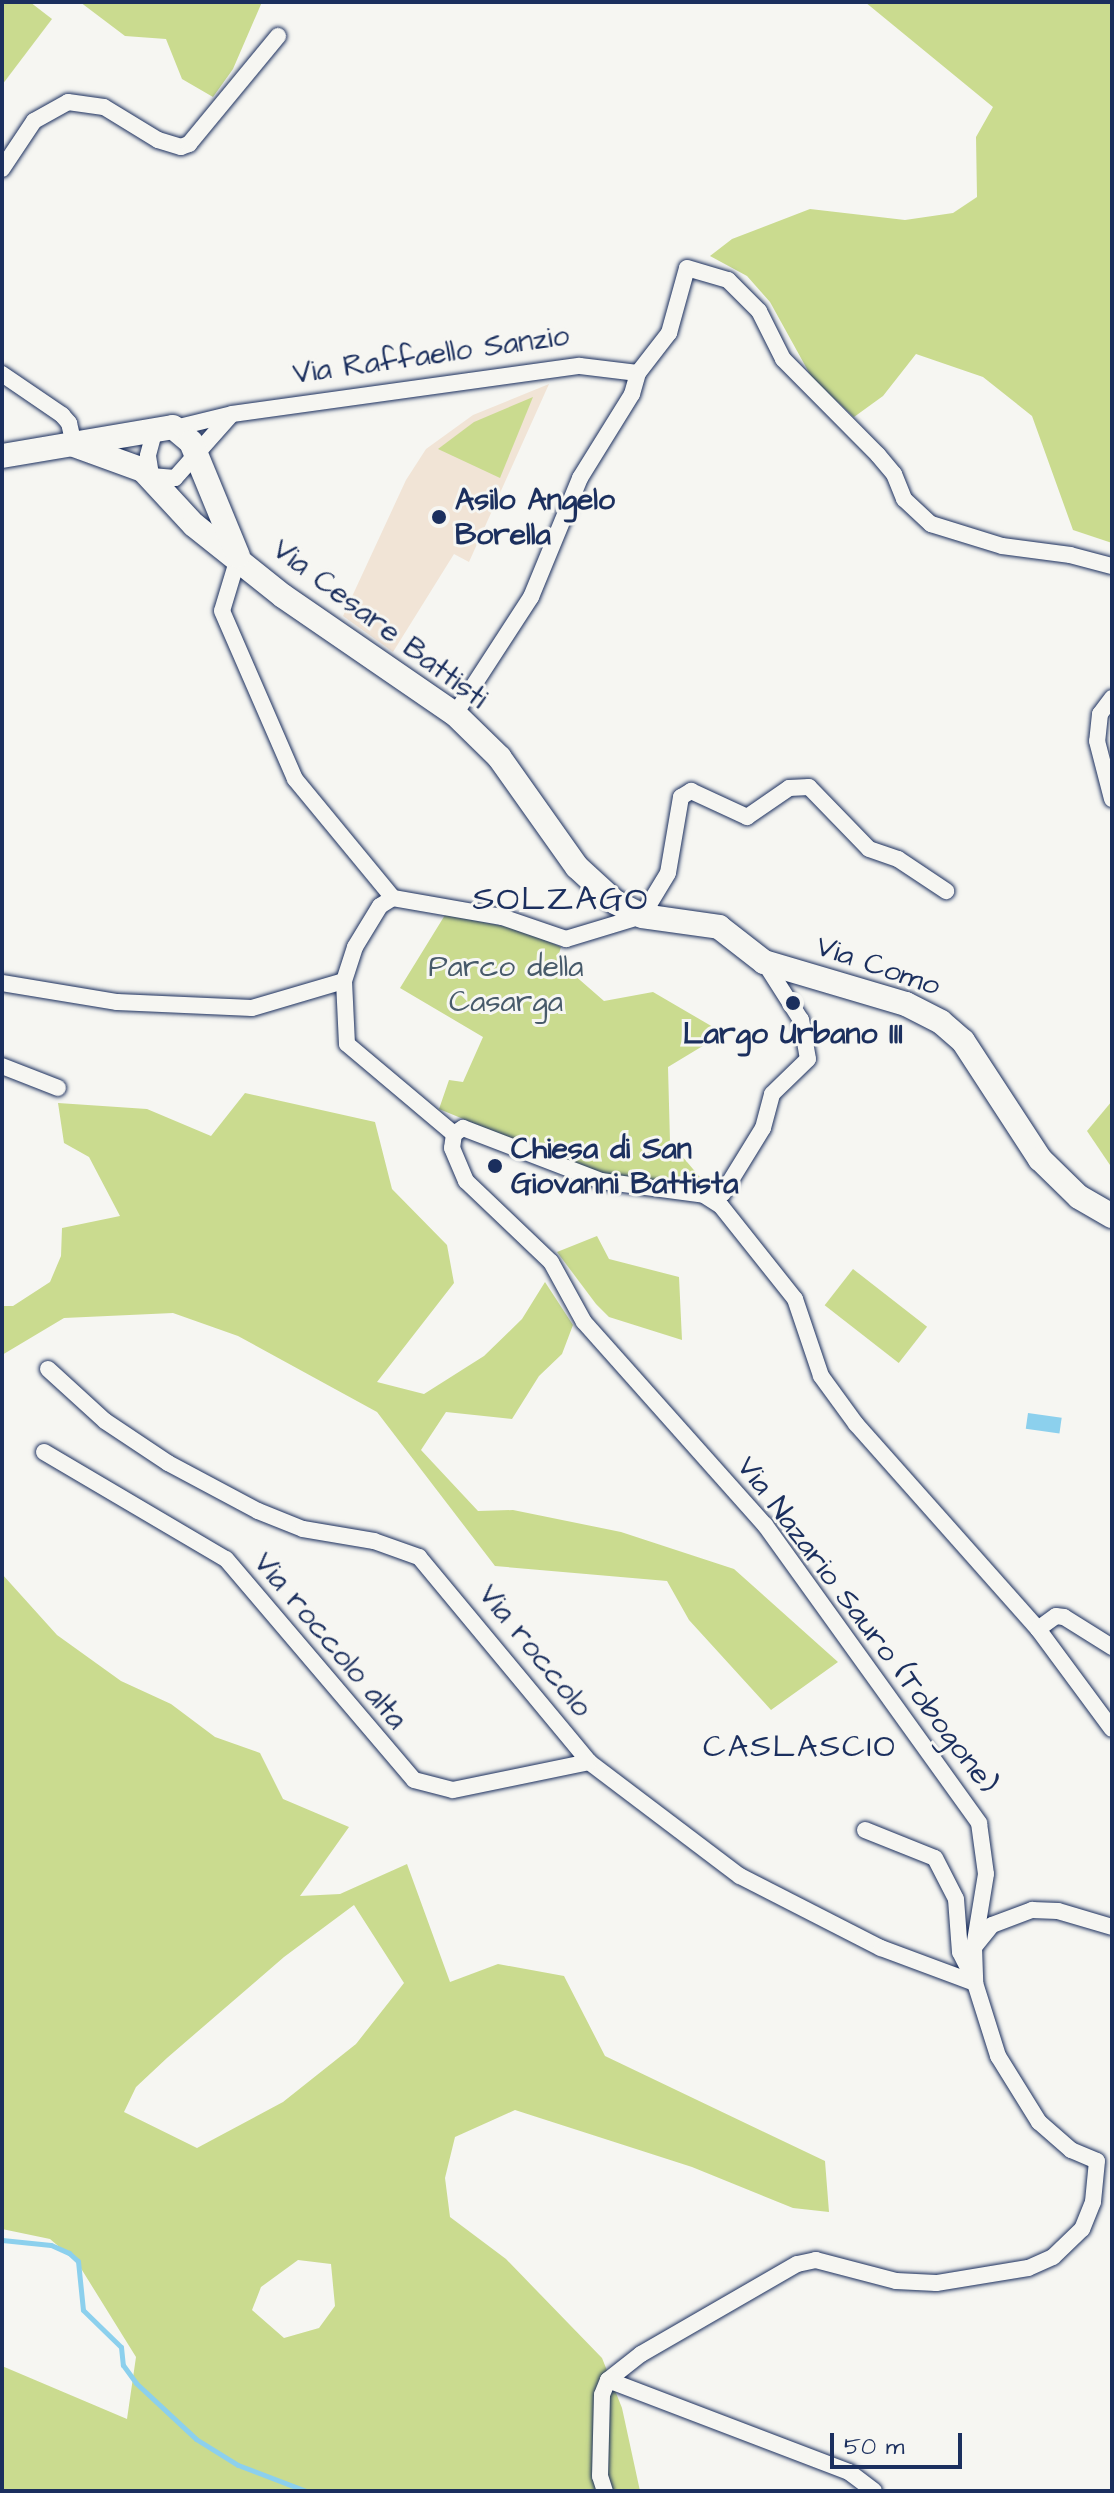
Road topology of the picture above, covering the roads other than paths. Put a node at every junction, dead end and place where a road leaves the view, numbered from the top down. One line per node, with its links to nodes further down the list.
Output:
1 (278, 36): 2 (street)
2 (2, 169)
3 (638, 373): 5 (street, Via Raffaello Sanzio); 12 (street); 14 (street)
4 (2, 374): 7 (street)
5 (232, 414): 6 (street, Via Raffaello Sanzio); 8 (street)
6 (165, 428): 7 (street); 8 (street, Via Cesare Battisti); 10 (street)
7 (74, 445): 9 (street); 10 (street)
8 (195, 453): 10 (street); 11 (street, Via Cesare Battisti)
9 (2, 456)
10 (151, 476): 11 (street, Via Cesare Battisti)
11 (238, 558): 14 (street, Via Cesare Battisti); 17 (street)
12 (1112, 566)
13 (1112, 698): 15 (street)
14 (455, 714): 18 (street, Via Cesare Battisti)
15 (1112, 799)
16 (946, 891): 18 (street)
17 (393, 898): 18 (street); 20 (street)
18 (642, 916): 19 (street, Via Como)
19 (764, 962): 25 (street); 26 (street, Via Como)
20 (344, 981): 21 (street); 24 (street)
21 (2, 983)
22 (2, 1066): 23 (street)
23 (58, 1088)
24 (454, 1134): 25 (street); 35 (street, Via Nazario Sauro (Tobogone))
25 (712, 1198): 29 (street)
26 (1112, 1216)
27 (48, 1369): 32 (street, Via roccolo)
28 (44, 1452): 32 (street, Via roccolo alta)
29 (1038, 1629): 30 (street); 31 (street)
30 (1112, 1647)
31 (1112, 1729)
32 (589, 1762): 36 (street, Via roccolo)
33 (865, 1830): 36 (street)
34 (1112, 1927): 35 (street)
35 (974, 1947): 36 (street, Via Nazario Sauro (Tobogone))
36 (975, 1983): 37 (street, Via Nazario Sauro (Tobogone))
37 (1104, 2162): 38 (street, Via Nazario Sauro (Tobogone))
38 (608, 2380): 39 (street); 40 (street)
39 (605, 2491)
40 (874, 2491)

